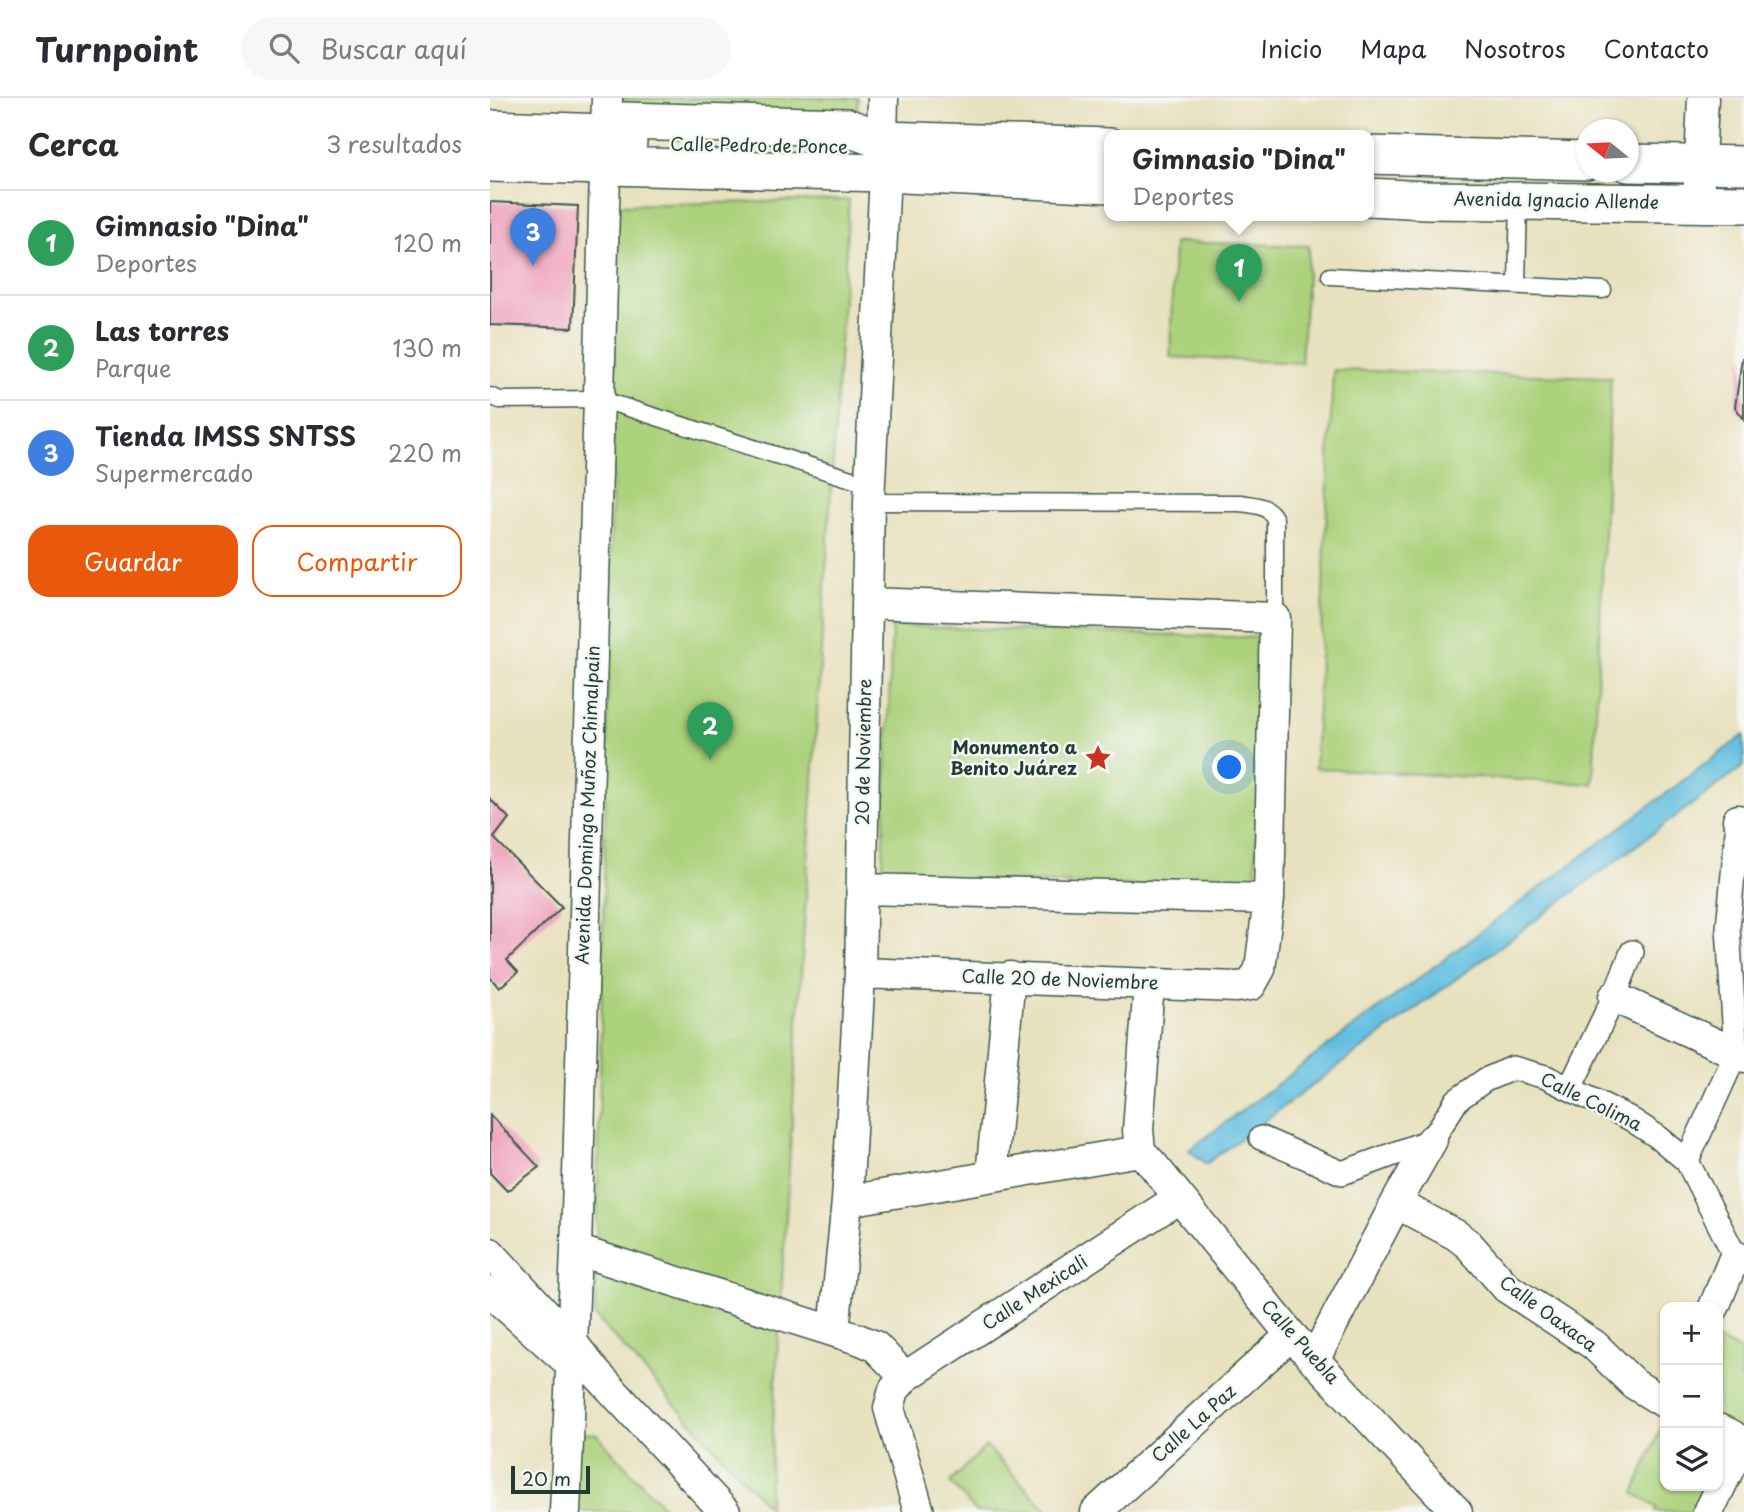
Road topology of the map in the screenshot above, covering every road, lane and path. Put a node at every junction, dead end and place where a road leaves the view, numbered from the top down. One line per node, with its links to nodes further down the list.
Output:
1 (883, 98): 7 (street, 20 de Noviembre)
2 (1703, 98): 11 (street)
3 (490, 129): 4 (street, Calle Pedro de Ponce)
4 (607, 133): 7 (street, Calle Pedro de Ponce); 9 (street, Calle Pedro de Ponce); 22 (street, Avenida Domingo Muñoz Chimalpain)
5 (1104, 147): 7 (street)
6 (1374, 155): 8 (street)
7 (884, 157): 13 (street); 23 (street, 20 de Noviembre)
8 (1576, 161)
9 (490, 163)
10 (1639, 163): 11 (street)
11 (1701, 165): 12 (street); 16 (street)
12 (1744, 165)
13 (1104, 183)
14 (1374, 197): 15 (street, Avenida Ignacio Allende)
15 (1519, 200): 16 (street, Avenida Ignacio Allende); 19 (lane)
16 (1697, 203): 17 (street, Avenida Ignacio Allende)
17 (1744, 204)
18 (1329, 276): 19 (lane)
19 (1517, 285): 20 (lane)
20 (1603, 290)
21 (490, 396): 22 (lane)
22 (600, 399): 23 (lane); 43 (street, Avenida Domingo Muñoz Chimalpain)
23 (869, 494): 24 (street, 20 de Noviembre); 25 (lane)
24 (868, 603): 25 (street); 27 (street, 20 de Noviembre)
25 (1275, 618): 28 (street)
26 (1741, 821): 34 (street)
27 (862, 889): 28 (street); 30 (street, 20 de Noviembre)
28 (1269, 899): 32 (street, Calle 20 de Noviembre)
29 (1632, 952): 33 (street)
30 (860, 973): 31 (street, Calle 20 de Noviembre); 41 (street, 20 de Noviembre)
31 (1010, 978): 32 (street, Calle 20 de Noviembre); 40 (street)
32 (1149, 984): 39 (street)
33 (1614, 997): 34 (street); 35 (street)
34 (1740, 1055): 38 (street)
35 (1570, 1088): 37 (street, Calle Colima); 38 (street, Calle Colima)
36 (1261, 1138): 37 (street)
37 (1432, 1140): 42 (street)
38 (1687, 1161): 45 (street)
39 (1159, 1174): 40 (street); 49 (street, Calle Puebla); 52 (street, Calle Mexicali)
40 (991, 1176): 41 (street)
41 (847, 1200): 48 (street, 20 de Noviembre)
42 (1396, 1203): 51 (street); 53 (street, Calle Oaxaca)
43 (576, 1250): 48 (street); 50 (street, Avenida Domingo Muñoz Chimalpain)
44 (490, 1253): 50 (street)
45 (1739, 1258): 47 (street)
46 (490, 1292): 50 (street)
47 (1717, 1302)
48 (834, 1331): 52 (street)
49 (1292, 1335): 51 (street, Calle Puebla); 59 (street, Calle La Paz)
50 (579, 1359): 56 (street, Avenida Domingo Muñoz Chimalpain); 57 (street)
51 (1314, 1360): 55 (street, Calle Puebla)
52 (899, 1378): 58 (street)
53 (1660, 1400)
54 (1727, 1433): 60 (street)
55 (1440, 1506)
56 (565, 1512)
57 (726, 1512)
58 (919, 1512)
59 (1096, 1512)
60 (1708, 1512)

